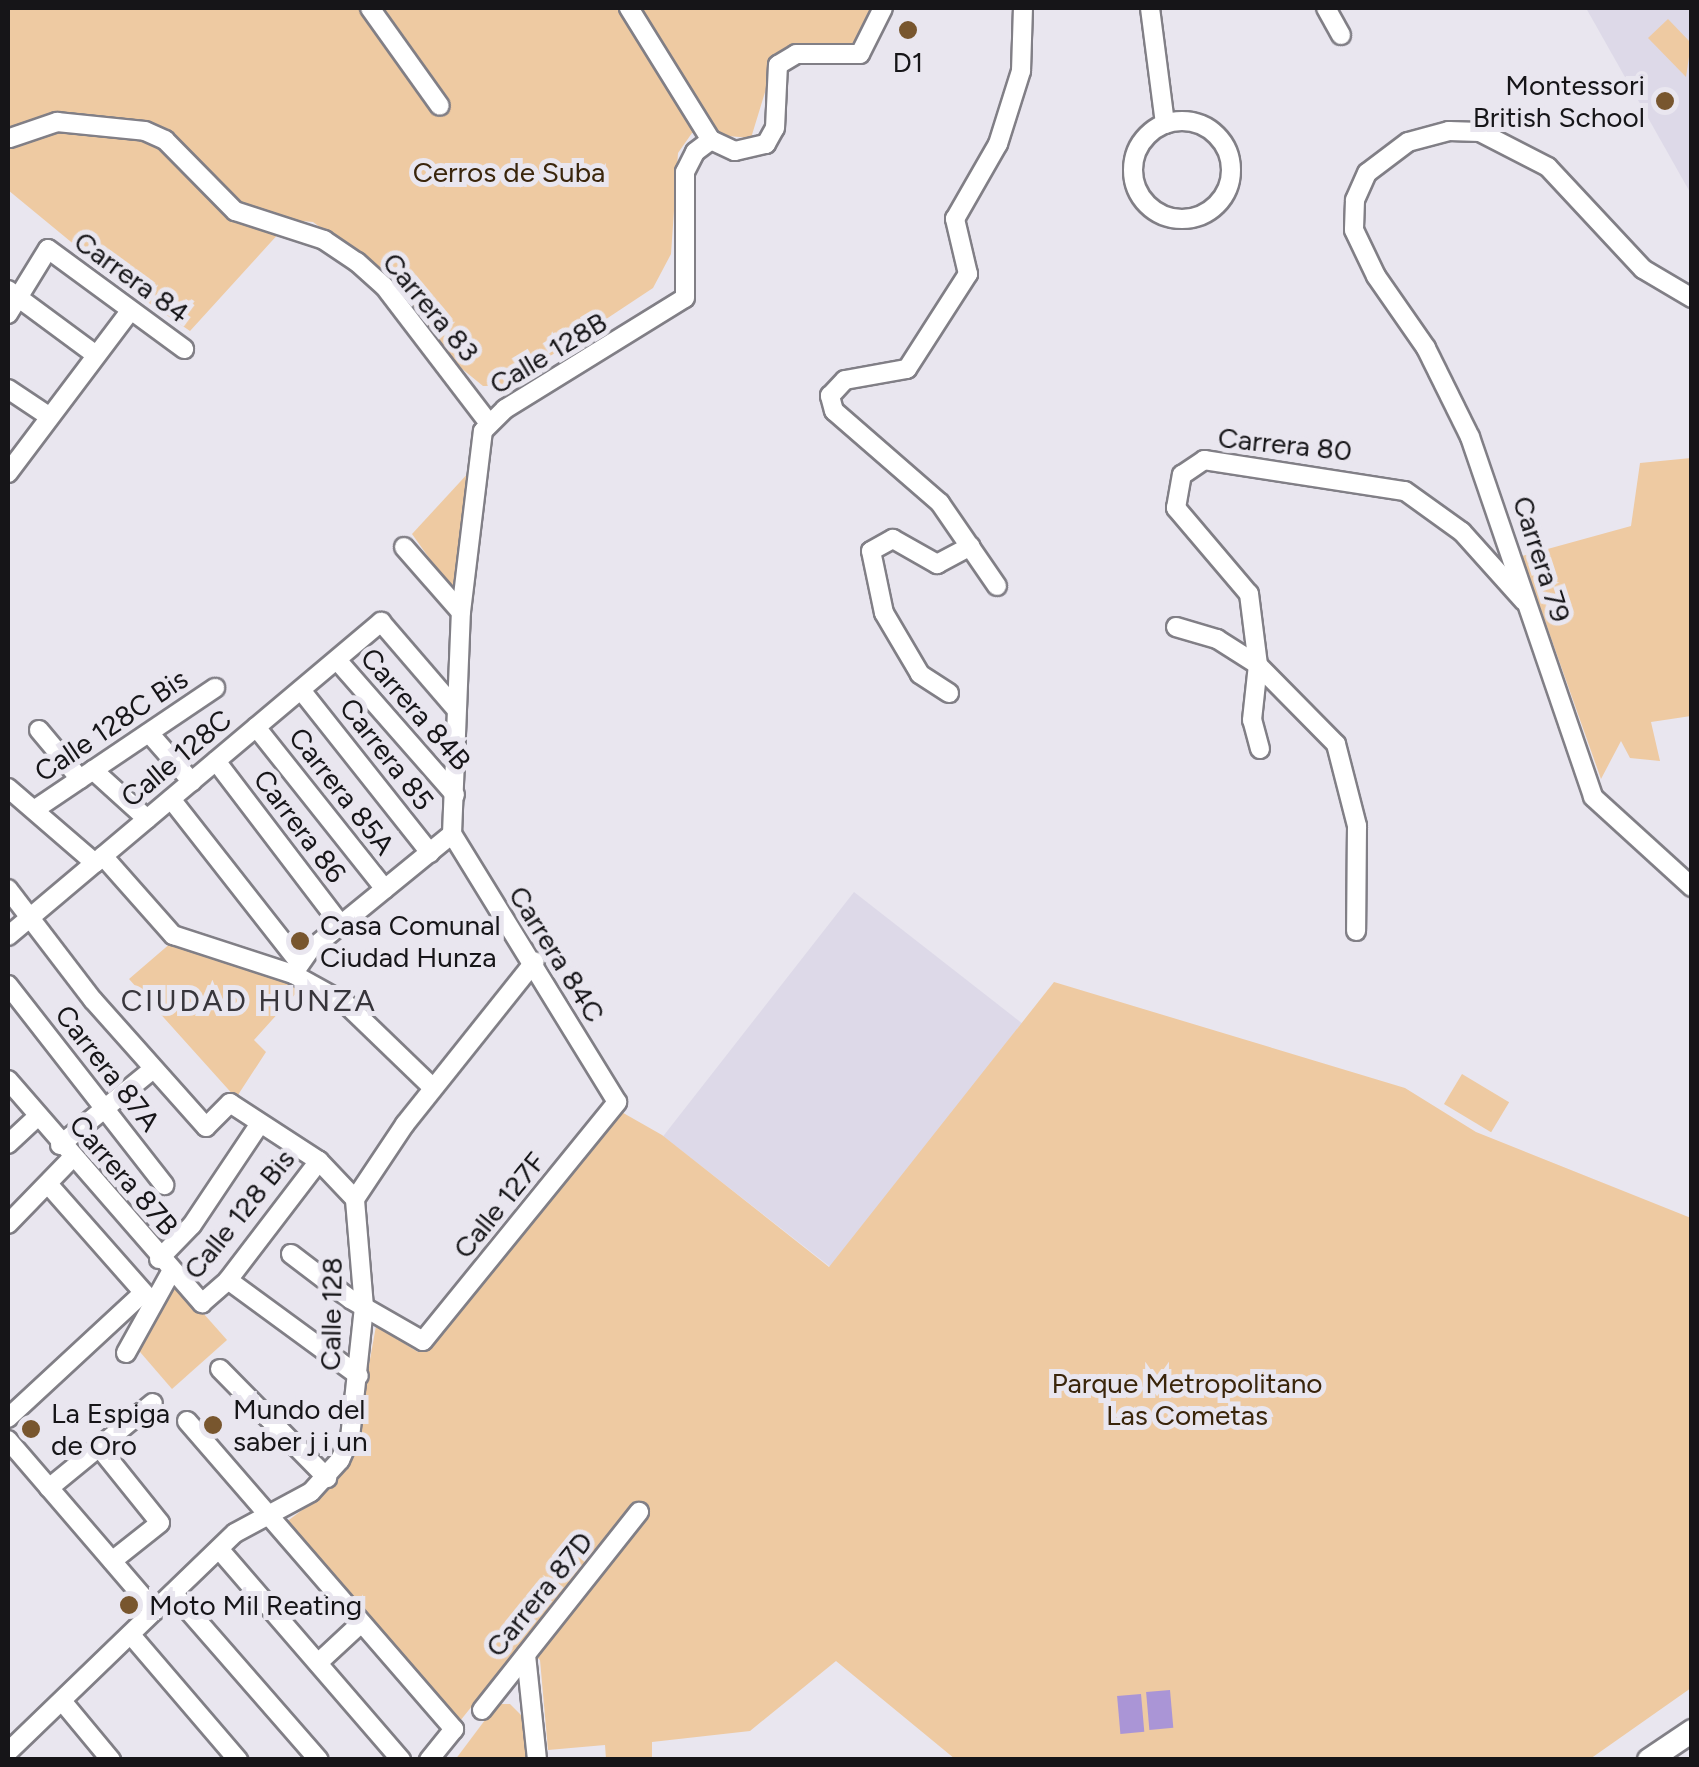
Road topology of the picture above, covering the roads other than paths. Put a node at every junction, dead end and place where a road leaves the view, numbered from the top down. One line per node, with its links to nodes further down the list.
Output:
1 (370, 8): 8 (street)
2 (629, 8): 11 (street)
3 (883, 8): 11 (street)
4 (1024, 8): 22 (street)
5 (1150, 8): 9 (street)
6 (1326, 8): 7 (street)
7 (1341, 35)
8 (440, 106)
9 (1166, 124): 9 (street)
10 (13, 134): 20 (street, Carrera 83)
11 (711, 140): 20 (street, Calle 128B)
12 (13, 294): 14 (street, Carrera 84); 15 (street); 17 (street)
13 (1691, 297): 25 (street, Carrera 79)
14 (130, 311): 16 (street, Carrera 84); 17 (street)
15 (8, 314)
16 (184, 350)
17 (96, 356): 19 (street)
18 (8, 389): 19 (street)
19 (50, 418): 21 (street)
20 (488, 422): 26 (street, Calle 128B)
21 (9, 467)
22 (972, 546): 24 (street); 32 (street)
23 (404, 547): 26 (street)
24 (996, 586)
25 (1524, 601): 29 (street, Carrera 80); 49 (street, Carrera 79)
26 (461, 612): 33 (street, Calle 128B)
27 (1176, 627): 29 (street)
28 (336, 660): 31 (street, Calle 128C); 33 (street, Calle 128C); 42 (street, Carrera 84B)
29 (1258, 665): 37 (street, Carrera 80); 54 (street)
30 (215, 688): 36 (street, Calle 128C Bis)
31 (301, 690): 34 (street, Calle 128C); 47 (street, Carrera 85)
32 (950, 693)
33 (455, 708): 42 (street, Calle 128B)
34 (256, 727): 38 (street, Calle 128C); 51 (street, Carrera 85A)
35 (39, 730): 39 (street)
36 (148, 733): 39 (street, Calle 128C Bis); 40 (street)
37 (1260, 749)
38 (216, 761): 40 (street, Calle 128C); 53 (street, Carrera 86)
39 (86, 774): 44 (street, Calle 128C Bis); 45 (street)
40 (192, 782): 43 (street, Calle 128C)
41 (8, 788): 44 (street)
42 (455, 796): 46 (street, Calle 128B)
43 (171, 799): 45 (street, Calle 128C); 57 (street)
44 (38, 808): 48 (street)
45 (147, 819): 48 (street, Calle 128C)
46 (452, 834): 47 (street); 56 (street, Carrera 84C)
47 (430, 853): 51 (street)
48 (99, 859): 52 (street, Calle 128C); 57 (street)
49 (1692, 887)
50 (8, 888): 52 (street)
51 (385, 889): 53 (street)
52 (28, 919): 55 (street, Calle 128C); 59 (street)
53 (340, 924): 57 (street)
54 (1356, 932)
55 (8, 936)
56 (535, 961): 61 (street); 62 (street, Carrera 84C)
57 (296, 968): 61 (street)
58 (8, 985): 63 (street, Carrera 87A)
59 (152, 1070): 63 (street); 65 (street)
60 (8, 1080): 64 (street, Carrera 87B)
61 (432, 1087): 71 (street)
62 (617, 1102): 78 (street, Calle 127F)
63 (104, 1107): 67 (street); 70 (street, Carrera 87A)
64 (37, 1116): 66 (street); 67 (street, Carrera 87B)
65 (260, 1125): 68 (street); 74 (street)
66 (8, 1144)
67 (66, 1151): 69 (street); 74 (street, Carrera 87B)
68 (318, 1160): 71 (street); 75 (street, Calle 128 Bis)
69 (48, 1184): 72 (street); 76 (street)
70 (164, 1184)
71 (355, 1199): 78 (street, Calle 128)
72 (10, 1218)
73 (291, 1254): 78 (street)
74 (165, 1265): 76 (street); 77 (street, Carrera 87B)
75 (228, 1280): 77 (street, Calle 128 Bis); 81 (street)
76 (148, 1298): 79 (street); 83 (street)
77 (202, 1303)
78 (364, 1307): 81 (street, Calle 128)
79 (126, 1354)
80 (220, 1369): 87 (street)
81 (358, 1376): 87 (street, Calle 128)
82 (153, 1403): 86 (street)
83 (8, 1418)
84 (187, 1421): 90 (street)
85 (8, 1440): 88 (street)
86 (99, 1447): 88 (street); 92 (street)
87 (327, 1478): 90 (street, Calle 128)
88 (49, 1488): 92 (street)
89 (640, 1512): 97 (street, Carrera 87D)
90 (266, 1514): 91 (street, Calle 128); 95 (street)
91 (219, 1548): 93 (street, Calle 128); 98 (street)
92 (112, 1561): 94 (street)
93 (174, 1594): 94 (street, Calle 128); 105 (street)
94 (155, 1611): 96 (street, Calle 128)
95 (362, 1624): 98 (street); 107 (street)
96 (130, 1635): 99 (street, Calle 128); 103 (street)
97 (526, 1655): 100 (street, Carrera 87D); 108 (street)
98 (318, 1663): 106 (street)
99 (62, 1700): 102 (street, Calle 128); 104 (street)
100 (482, 1710)
101 (1692, 1732): 109 (main road)
102 (13, 1753)
103 (227, 1755)
104 (111, 1760)
105 (319, 1760)
106 (401, 1760)
107 (428, 1760)
108 (538, 1760)
109 (1649, 1760)

